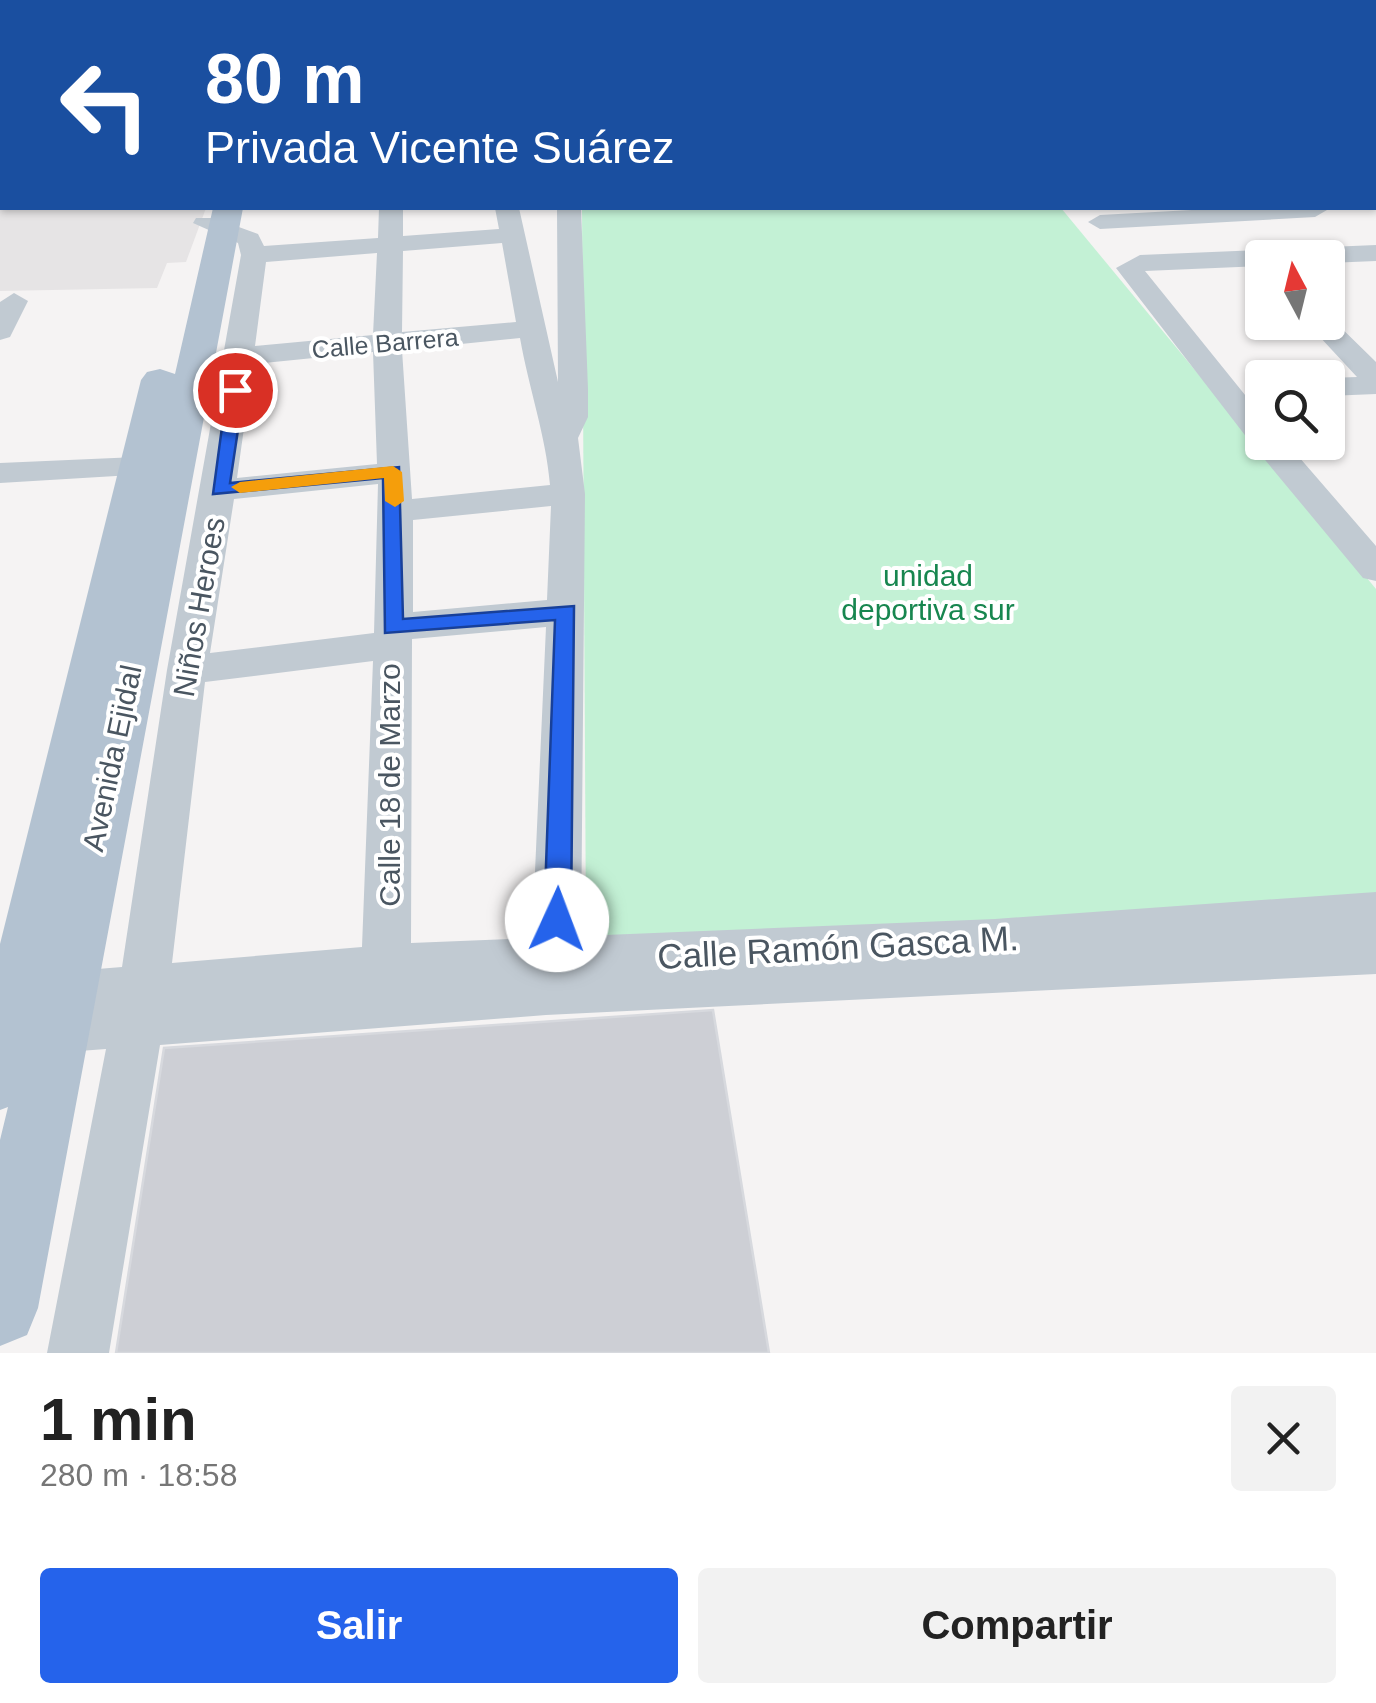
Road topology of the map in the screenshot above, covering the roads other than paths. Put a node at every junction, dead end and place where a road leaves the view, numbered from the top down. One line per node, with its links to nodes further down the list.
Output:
1 (508, 210): 8 (street)
2 (570, 210): 23 (street)
3 (1298, 210): 5 (street)
4 (1315, 210): 9 (street)
5 (1100, 222)
6 (224, 225): 7 (street); 17 (street, Niños Heroes); 25 (main road, Avenida Ejidal); 41 (main road, Avenida Ejidal)
7 (389, 226): 8 (street); 16 (street, Calle 18 de Marzo)
8 (512, 235): 13 (street)
9 (1370, 254): 10 (street)
10 (1345, 255)
11 (1245, 260): 21 (street)
12 (14, 301): 14 (street)
13 (530, 329): 16 (street, Calle Barrera); 23 (street)
14 (0, 331)
15 (1337, 340): 18 (street)
16 (387, 344): 17 (street, Calle Barrera); 26 (street, Calle 18 de Marzo)
17 (240, 356): 28 (street, Niños Heroes)
18 (1376, 382): 19 (street)
19 (1345, 385)
20 (1245, 389): 21 (street)
21 (1224, 390): 22 (street)
22 (1245, 415)
23 (562, 438): 29 (street)
24 (1283, 460): 31 (street)
25 (136, 466): 27 (street); 41 (main road, Avenida Ejidal)
26 (393, 472): 28 (street); 30 (street, Calle 18 de Marzo)
27 (0, 473)
28 (220, 490): 34 (street, Niños Heroes)
29 (568, 494): 30 (street); 32 (street)
30 (396, 511): 33 (street, Calle 18 de Marzo)
31 (1376, 570)
32 (566, 612): 33 (street); 38 (street)
33 (391, 636): 34 (street); 39 (street, Calle 18 de Marzo)
34 (187, 670): 40 (street, Niños Heroes)
35 (1376, 913): 37 (street, Calle Ramón Gasca M.)
36 (1376, 952): 37 (street, Calle Ramón Gasca M.)
37 (997, 956): 38 (street, Calle Ramón Gasca M.)
38 (551, 976): 39 (street, Calle Ramón Gasca M.)
39 (386, 986): 40 (street, Calle Ramón Gasca M.)
40 (141, 1004): 41 (street, Calle Ramón Gasca M.); 43 (street, Niños Heroes)
41 (21, 1023): 42 (main road, Avenida Ejidal)
42 (0, 1308)
43 (78, 1353)

